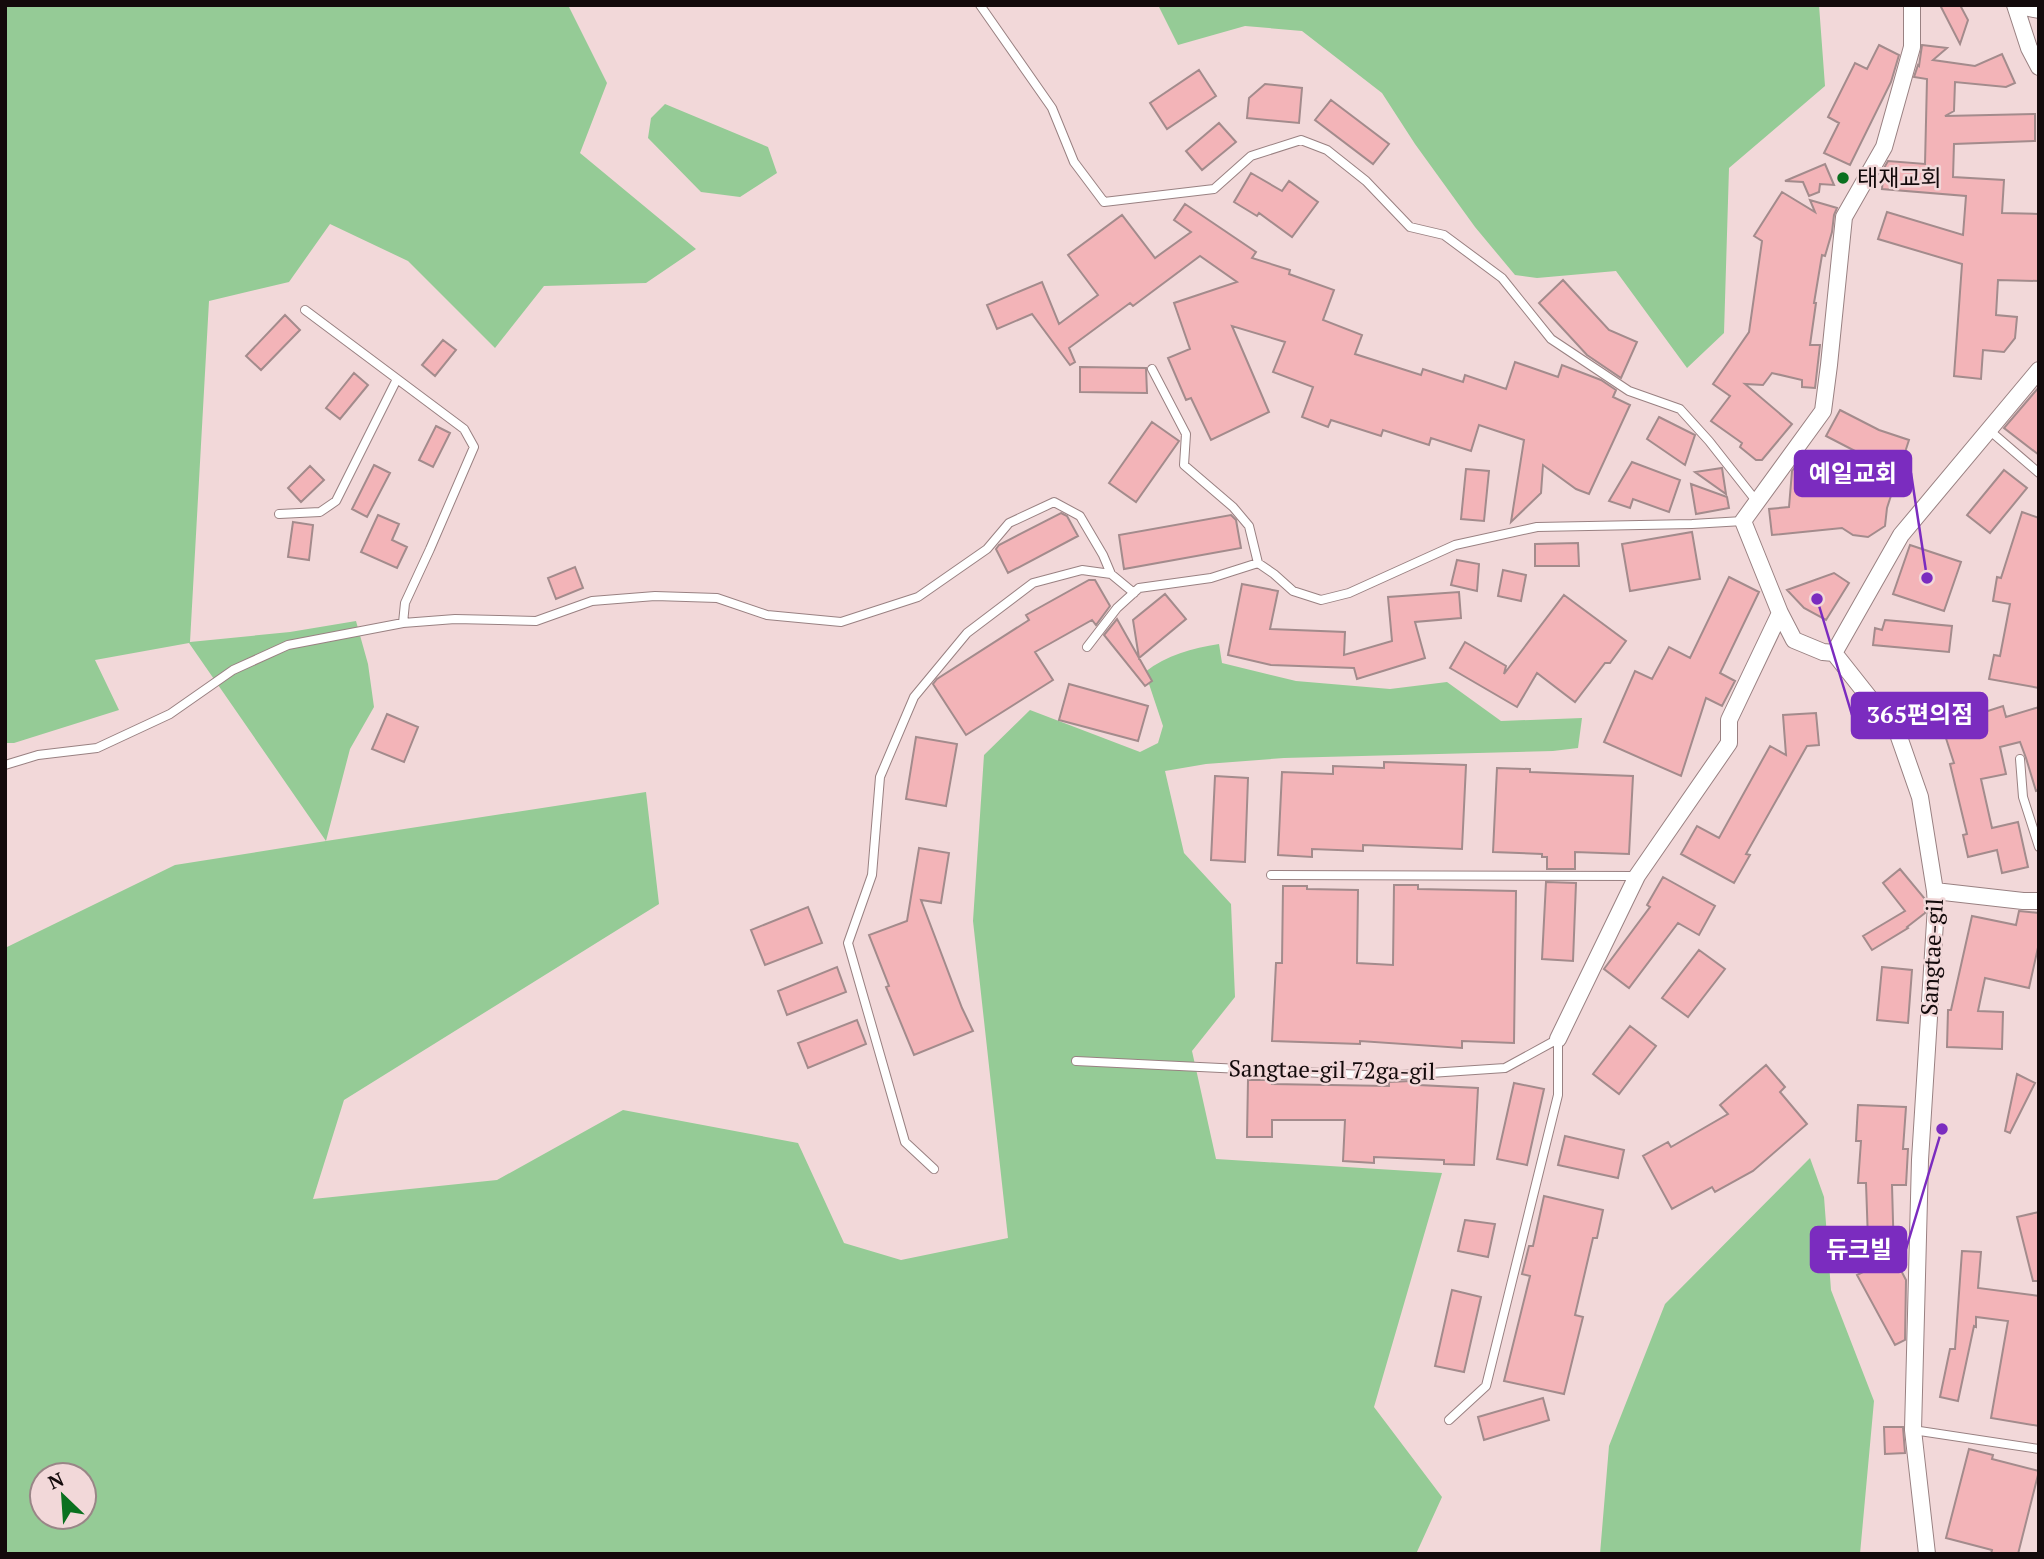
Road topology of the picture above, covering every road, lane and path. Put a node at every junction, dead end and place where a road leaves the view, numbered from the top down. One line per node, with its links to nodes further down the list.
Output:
1 (980, 5): 12 (lane)
2 (1912, 5): 12 (street)
3 (2015, 5): 4 (street); 5 (street)
4 (2039, 10)
5 (2039, 67)
6 (305, 310): 9 (lane)
7 (1152, 369): 15 (lane)
8 (2039, 370): 10 (street)
9 (397, 379): 13 (lane); 19 (lane)
10 (1989, 430): 11 (lane); 21 (street)
11 (2039, 473)
12 (1757, 502): 14 (street)
13 (279, 514)
14 (1743, 521): 15 (lane); 18 (street)
15 (1258, 563): 17 (lane)
16 (1111, 574): 17 (lane); 19 (lane); 31 (lane)
17 (1134, 593): 20 (lane)
18 (1780, 613): 21 (street); 26 (street)
19 (402, 623): 23 (lane)
20 (1087, 647)
21 (1834, 653): 27 (street, Sangtae-gil)
22 (2020, 759): 24 (lane)
23 (5, 765)
24 (2039, 846)
25 (1271, 875): 26 (lane)
26 (1637, 876): 29 (street)
27 (1935, 891): 28 (street); 33 (street, Sangtae-gil)
28 (2039, 901)
29 (1558, 1039): 30 (lane, Sangtae-gil 72ga-gil); 32 (lane)
30 (1076, 1060)
31 (934, 1169)
32 (1449, 1420)
33 (1913, 1430): 34 (lane); 35 (street, Sangtae-gil)
34 (2039, 1449)
35 (1927, 1554)

